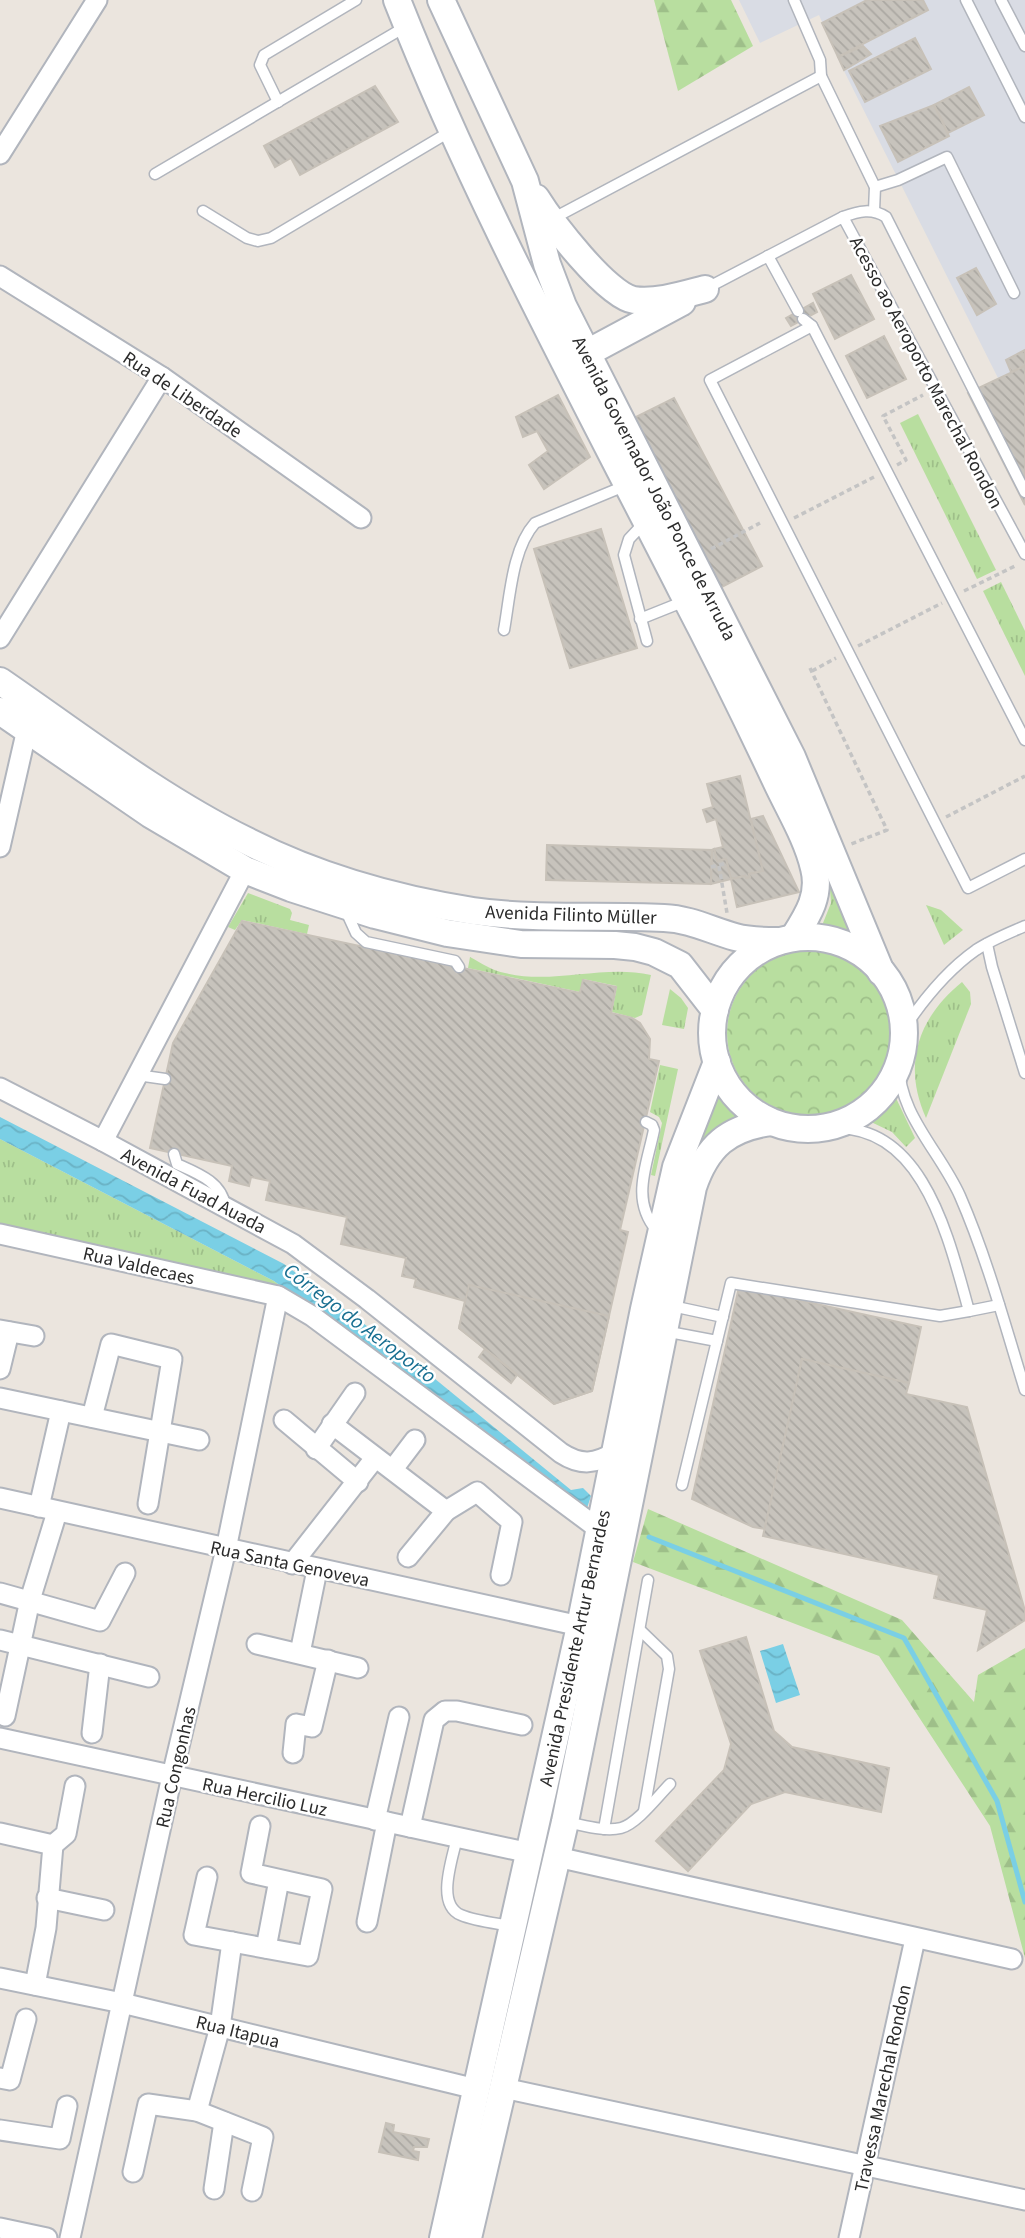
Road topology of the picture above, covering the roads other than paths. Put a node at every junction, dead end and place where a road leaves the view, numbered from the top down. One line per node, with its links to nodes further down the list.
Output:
1 (86, 0): 2 (street)
2 (97, 0): 15 (street)
3 (356, 0): 12 (lane)
4 (397, 0): 9 (main road, Avenida Governador João Ponce de Arruda)
5 (440, 0): 17 (main road, Avenida Governador João Ponce de Arruda)
6 (794, 0): 11 (lane)
7 (966, 0): 13 (lane)
8 (1001, 0): 10 (lane)
9 (407, 26): 12 (lane); 14 (main road, Avenida Governador João Ponce de Arruda)
10 (1025, 46)
11 (821, 76): 18 (lane); 22 (lane)
12 (278, 102): 16 (lane)
13 (1025, 117)
14 (452, 131): 19 (lane); 28 (main road, Avenida Governador João Ponce de Arruda)
15 (0, 154)
16 (155, 174)
17 (525, 181): 22 (main road); 28 (main road, Avenida Governador João Ponce de Arruda)
18 (875, 187): 20 (lane); 26 (lane)
19 (203, 211)
20 (874, 211): 21 (lane); 31 (lane)
21 (843, 217): 23 (lane, Acesso ao Aeroporto Marechal Rondon); 34 (lane, Acesso ao Aeroporto Marechal Rondon)
22 (550, 220): 25 (main road)
23 (768, 256): 25 (lane, Acesso ao Aeroporto Marechal Rondon); 27 (lane)
24 (0, 276): 29 (street, Rua de Liberdade)
25 (705, 289): 28 (main road)
26 (1014, 293)
27 (804, 319): 43 (lane); 45 (lane)
28 (577, 358): 30 (main road, Avenida Governador João Ponce de Arruda); 52 (main road, Avenida Governador João Ponce de Arruda)
29 (162, 377): 32 (street, Rua de Liberdade); 38 (street)
30 (628, 485): 33 (main road, Avenida Governador João Ponce de Arruda); 37 (lane)
31 (1025, 492)
32 (361, 518)
33 (646, 520): 35 (main road, Avenida Governador João Ponce de Arruda); 36 (lane)
34 (1025, 554)
35 (687, 600): 36 (lane); 49 (main road, Avenida Governador João Ponce de Arruda)
36 (640, 619): 39 (lane)
37 (504, 630)
38 (0, 638)
39 (647, 641)
40 (0, 681): 49 (main road, Avenida Filinto Müller)
41 (0, 711): 42 (main road, Avenida Filinto Müller)
42 (27, 729): 44 (street); 46 (main road, Avenida Filinto Müller)
43 (1025, 740)
44 (0, 847)
45 (1025, 859)
46 (245, 870): 47 (main road, Avenida Filinto Müller); 58 (street)
47 (344, 905): 51 (lane); 53 (main road, Avenida Filinto Müller)
48 (1025, 926): 50 (lane)
49 (786, 939): 52 (main road); 53 (main road)
50 (987, 944): 54 (lane); 57 (lane)
51 (458, 967)
52 (881, 972): 54 (main road)
53 (715, 1010): 56 (main road)
54 (903, 1030): 55 (main road)
55 (899, 1061): 63 (main road); 70 (lane)
56 (717, 1062): 62 (main road); 68 (main road, Avenida Presidente Artur Bernardes)
57 (1025, 1073)
58 (138, 1074): 59 (lane); 64 (street)
59 (165, 1079)
60 (0, 1088): 64 (street, Avenida Fuad Auada)
61 (646, 1122): 68 (lane)
62 (771, 1122): 63 (main road); 73 (main road, Avenida Presidente Artur Bernardes)
63 (826, 1129): 71 (lane)
64 (103, 1141): 66 (street, Avenida Fuad Auada)
65 (174, 1154): 66 (lane)
66 (225, 1207): 89 (street, Avenida Fuad Auada)
67 (0, 1234): 69 (street, Rua Valdecaes)
68 (661, 1235): 89 (main road, Avenida Presidente Artur Bernardes)
69 (278, 1296): 98 (street); 99 (street, Rua Congonhas)
70 (999, 1305): 71 (lane); 78 (lane)
71 (969, 1311): 72 (lane)
72 (723, 1317): 73 (lane); 76 (lane)
73 (666, 1318): 76 (lane); 128 (main road, Avenida Presidente Artur Bernardes)
74 (5, 1331): 75 (street); 77 (street)
75 (34, 1336)
76 (717, 1341): 93 (lane)
77 (0, 1369)
78 (1025, 1390)
79 (355, 1393): 84 (street)
80 (0, 1398): 81 (street)
81 (61, 1411): 82 (street); 96 (street)
82 (92, 1417): 85 (street); 85 (street)
83 (284, 1420): 88 (street)
84 (332, 1424): 88 (street); 90 (street)
85 (160, 1432): 86 (street); 95 (street)
86 (199, 1440)
87 (415, 1440): 91 (street)
88 (316, 1450): 92 (street)
89 (616, 1452): 98 (main road, Avenida Presidente Artur Bernardes)
90 (375, 1458): 91 (street); 92 (street)
91 (393, 1469): 97 (street)
92 (358, 1482): 101 (street)
93 (682, 1485)
94 (0, 1499): 96 (street, Rua Santa Genoveva)
95 (148, 1504)
96 (48, 1510): 99 (street, Rua Santa Genoveva); 107 (street)
97 (446, 1511): 100 (street); 104 (street)
98 (600, 1530): 108 (main road, Avenida Presidente Artur Bernardes)
99 (226, 1549): 101 (street, Rua Santa Genoveva); 123 (street, Rua Congonhas)
100 (408, 1557)
101 (292, 1564): 102 (street, Rua Santa Genoveva)
102 (317, 1570): 108 (street, Rua Santa Genoveva); 112 (street)
103 (125, 1573): 107 (street)
104 (501, 1575)
105 (649, 1580): 109 (lane)
106 (0, 1593): 107 (street)
107 (30, 1600): 110 (street)
108 (580, 1626): 135 (main road, Avenida Presidente Artur Bernardes)
109 (640, 1630): 126 (lane); 131 (lane)
110 (10, 1642): 114 (street); 117 (street)
111 (257, 1644): 112 (street)
112 (300, 1653): 113 (street)
113 (328, 1660): 115 (street); 122 (street)
114 (100, 1664): 116 (street); 120 (street)
115 (358, 1668)
116 (149, 1677)
117 (5, 1716)
118 (399, 1717): 127 (street)
119 (522, 1725): 130 (street)
120 (92, 1733)
121 (0, 1738): 123 (street, Rua Hercilio Luz)
122 (293, 1753)
123 (172, 1776): 127 (street, Rua Hercilio Luz); 149 (street, Rua Congonhas)
124 (670, 1784): 126 (lane)
125 (75, 1786): 134 (street)
126 (643, 1811): 131 (lane)
127 (381, 1821): 130 (street, Rua Hercilio Luz); 141 (street)
128 (565, 1822): 131 (lane); 136 (main road, Avenida Presidente Artur Bernardes)
129 (260, 1826): 138 (street)
130 (410, 1827): 133 (street, Rua Hercilio Luz)
131 (604, 1829)
132 (0, 1833): 134 (street)
133 (457, 1837): 135 (street, Rua Hercilio Luz); 142 (lane)
134 (53, 1845): 139 (street)
135 (530, 1853): 142 (main road, Avenida Presidente Artur Bernardes)
136 (557, 1857): 143 (street); 153 (main road, Avenida Presidente Artur Bernardes)
137 (207, 1877): 144 (street)
138 (279, 1880): 145 (street); 145 (street)
139 (47, 1898): 140 (street); 148 (street)
140 (104, 1910)
141 (367, 1922)
142 (513, 1927): 154 (main road, Avenida Presidente Artur Bernardes)
143 (915, 1939): 146 (street); 159 (street, Travessa Marechal Rondon)
144 (232, 1942): 145 (street); 151 (street)
145 (266, 1948)
146 (1012, 1959)
147 (0, 1978): 148 (street, Rua Itapua)
148 (34, 1985): 149 (street, Rua Itapua)
149 (122, 2003): 151 (street, Rua Itapua); 166 (street, Rua Congonhas)
150 (26, 2019): 152 (street)
151 (220, 2027): 154 (street, Rua Itapua); 156 (street)
152 (0, 2078)
153 (503, 2088): 159 (street); 168 (main road, Avenida Presidente Artur Bernardes)
154 (476, 2089): 167 (main road, Avenida Presidente Artur Bernardes)
155 (67, 2106): 158 (street)
156 (197, 2111): 157 (street); 160 (street)
157 (224, 2122): 161 (street); 162 (street)
158 (0, 2130)
159 (865, 2166): 163 (street); 169 (street, Travessa Marechal Rondon)
160 (133, 2172)
161 (214, 2189)
162 (252, 2191)
163 (1025, 2200)
164 (0, 2228): 165 (street)
165 (47, 2238)
166 (70, 2238)
167 (443, 2238)
168 (468, 2238)
169 (849, 2238)

